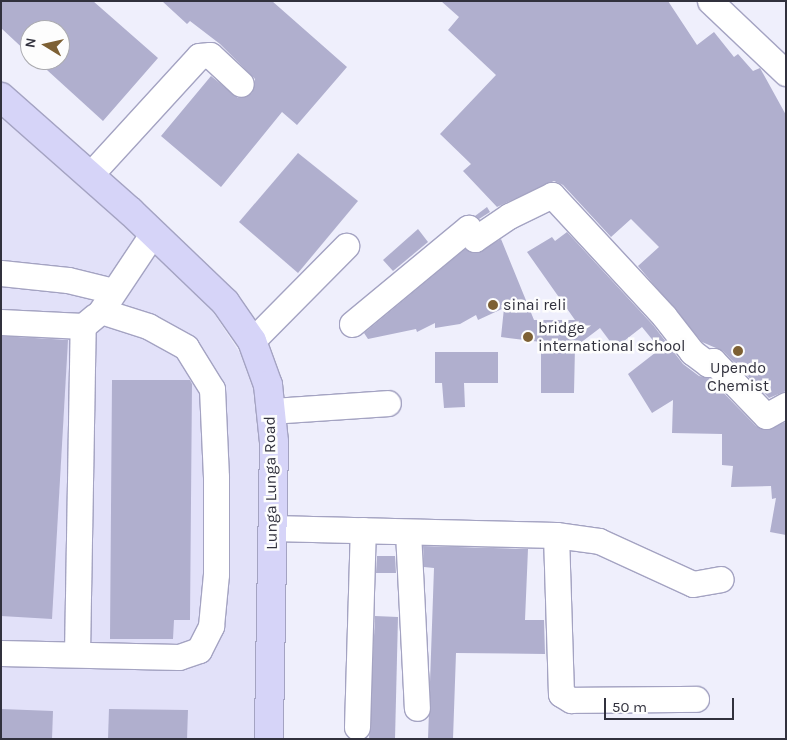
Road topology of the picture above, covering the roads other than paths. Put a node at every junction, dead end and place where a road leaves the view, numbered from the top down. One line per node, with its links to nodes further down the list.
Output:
1 (710, 1): 2 (street)
2 (786, 73)
3 (241, 84): 5 (street)
4 (1, 97): 5 (main road, Lunga Lunga Road)
5 (90, 175): 6 (main road, Lunga Lunga Road)
6 (153, 233): 9 (street); 12 (main road, Lunga Lunga Road)
7 (346, 246): 12 (street)
8 (1, 273): 9 (street)
9 (99, 309): 10 (street); 22 (street); 22 (street)
10 (1, 322)
11 (352, 324): 14 (street)
12 (252, 341): 15 (main road, Lunga Lunga Road)
13 (388, 403): 15 (street)
14 (786, 405)
15 (271, 411): 16 (main road, Lunga Lunga Road)
16 (272, 528): 17 (street); 26 (main road, Lunga Lunga Road)
17 (363, 530): 18 (street); 25 (street)
18 (408, 532): 19 (street); 24 (street)
19 (556, 535): 20 (street); 23 (street)
20 (721, 579)
21 (1, 653): 22 (street)
22 (77, 654)
23 (696, 699)
24 (417, 708)
25 (357, 727)
26 (269, 739)

